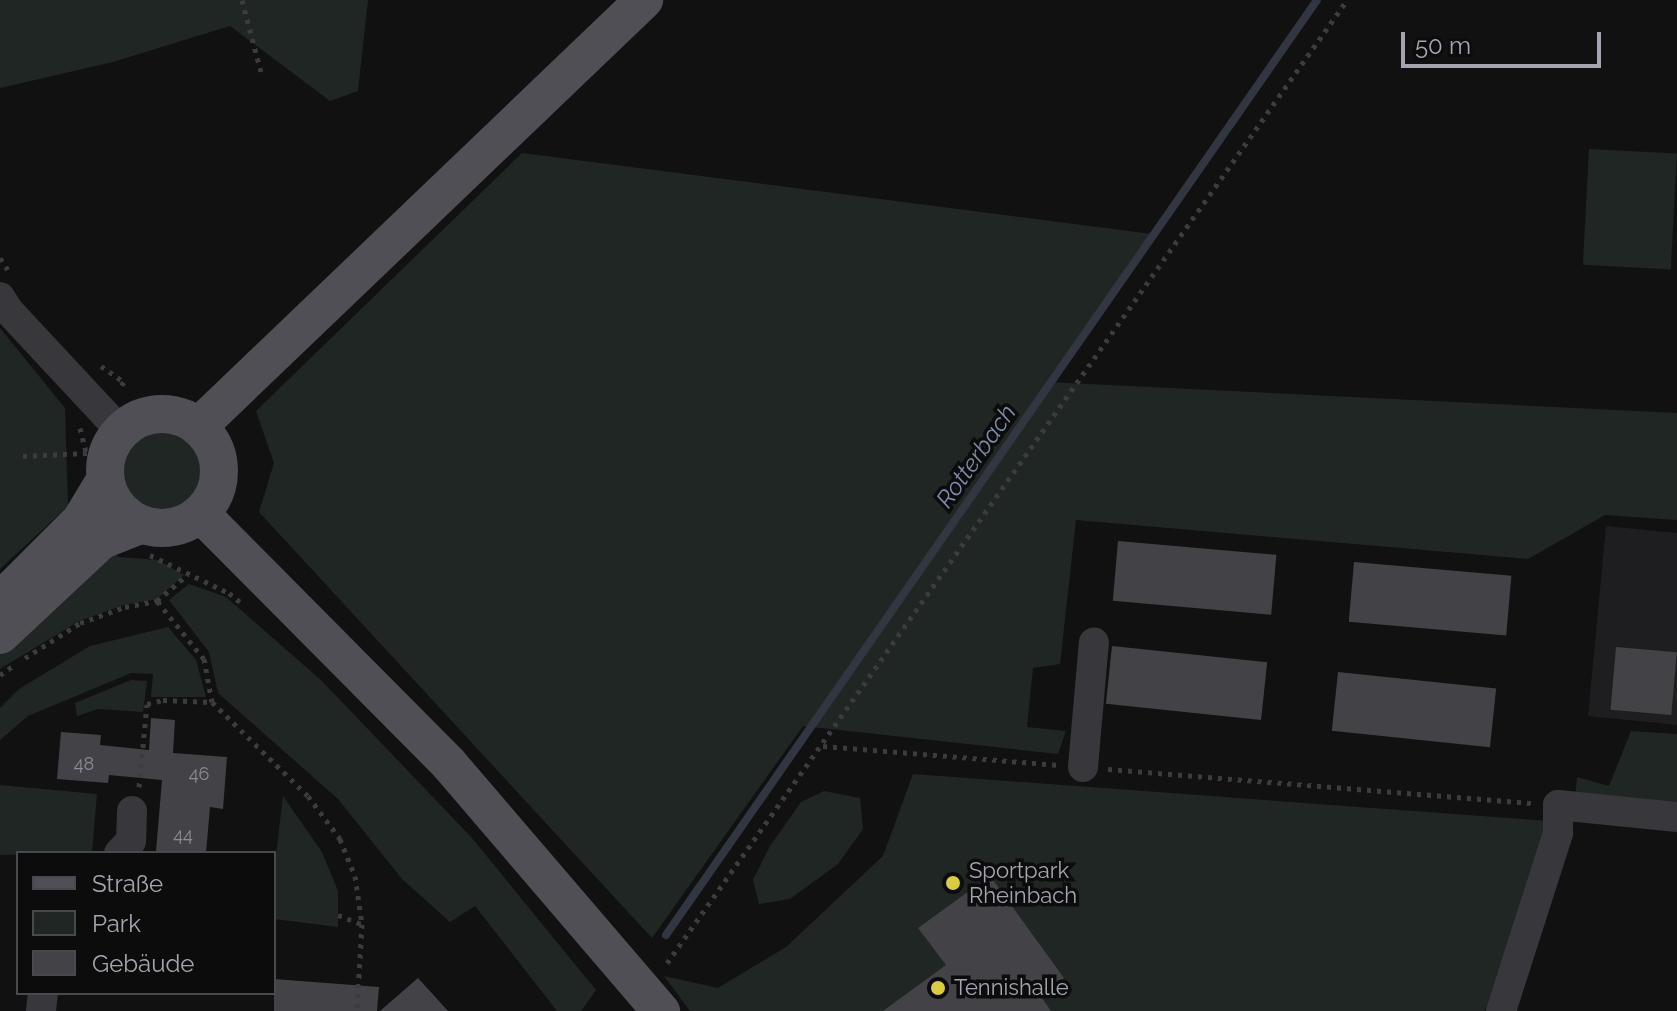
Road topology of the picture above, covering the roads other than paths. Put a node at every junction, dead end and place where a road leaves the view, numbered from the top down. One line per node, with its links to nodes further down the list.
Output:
1 (644, 0): 3 (main road)
2 (0, 297): 4 (street)
3 (200, 425): 4 (main road); 6 (main road)
4 (121, 431): 5 (main road)
5 (96, 467): 7 (main road); 8 (main road)
6 (201, 514): 7 (main road); 15 (main road)
7 (140, 525): 9 (main road)
8 (0, 601)
9 (0, 635)
10 (1094, 642): 11 (street)
11 (1083, 767)
12 (132, 811): 14 (street)
13 (1677, 817): 16 (street)
14 (121, 851)
15 (661, 1011)
16 (1501, 1011)

